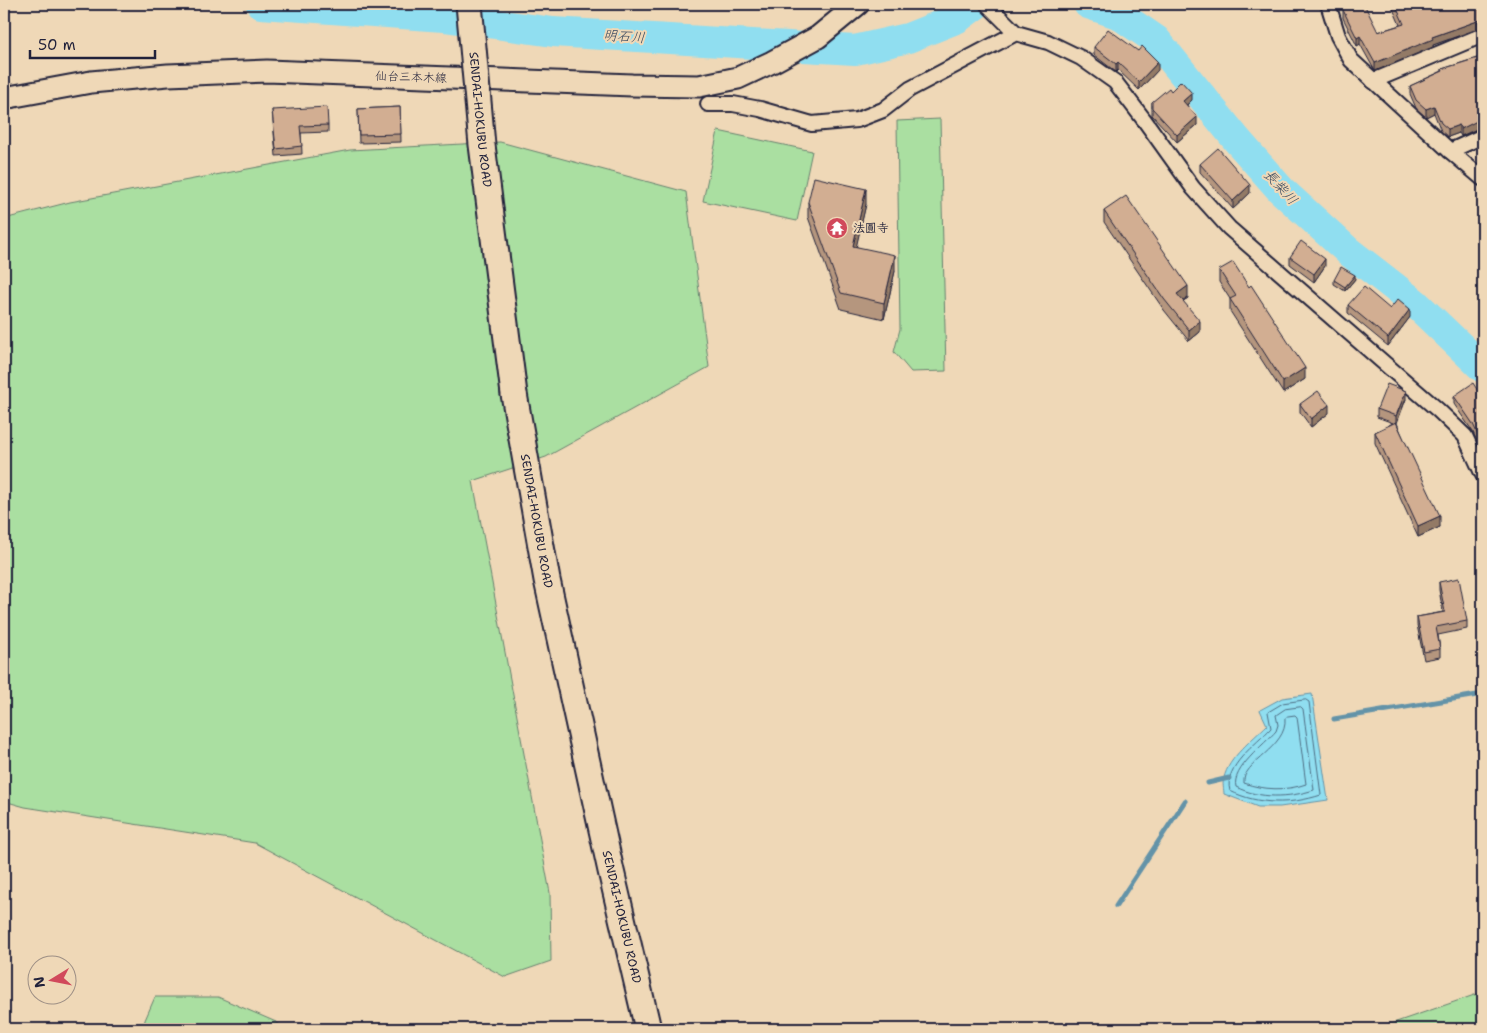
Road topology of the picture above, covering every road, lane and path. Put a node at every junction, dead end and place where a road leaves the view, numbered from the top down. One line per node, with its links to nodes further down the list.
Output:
1 (469, 4): 14 (highway, SENDAI-HOKUBU ROAD, bridge)
2 (987, 4): 5 (street)
3 (1328, 4): 7 (street)
4 (853, 8): 8 (main road, 仙台三本木線)
5 (1016, 33): 9 (street); 13 (street)
6 (1483, 35): 7 (street)
7 (1373, 81): 11 (street)
8 (4, 98)
9 (708, 104)
10 (1483, 136): 11 (street)
11 (1450, 151): 12 (street)
12 (1483, 179)
13 (1483, 475)
14 (648, 1029)

